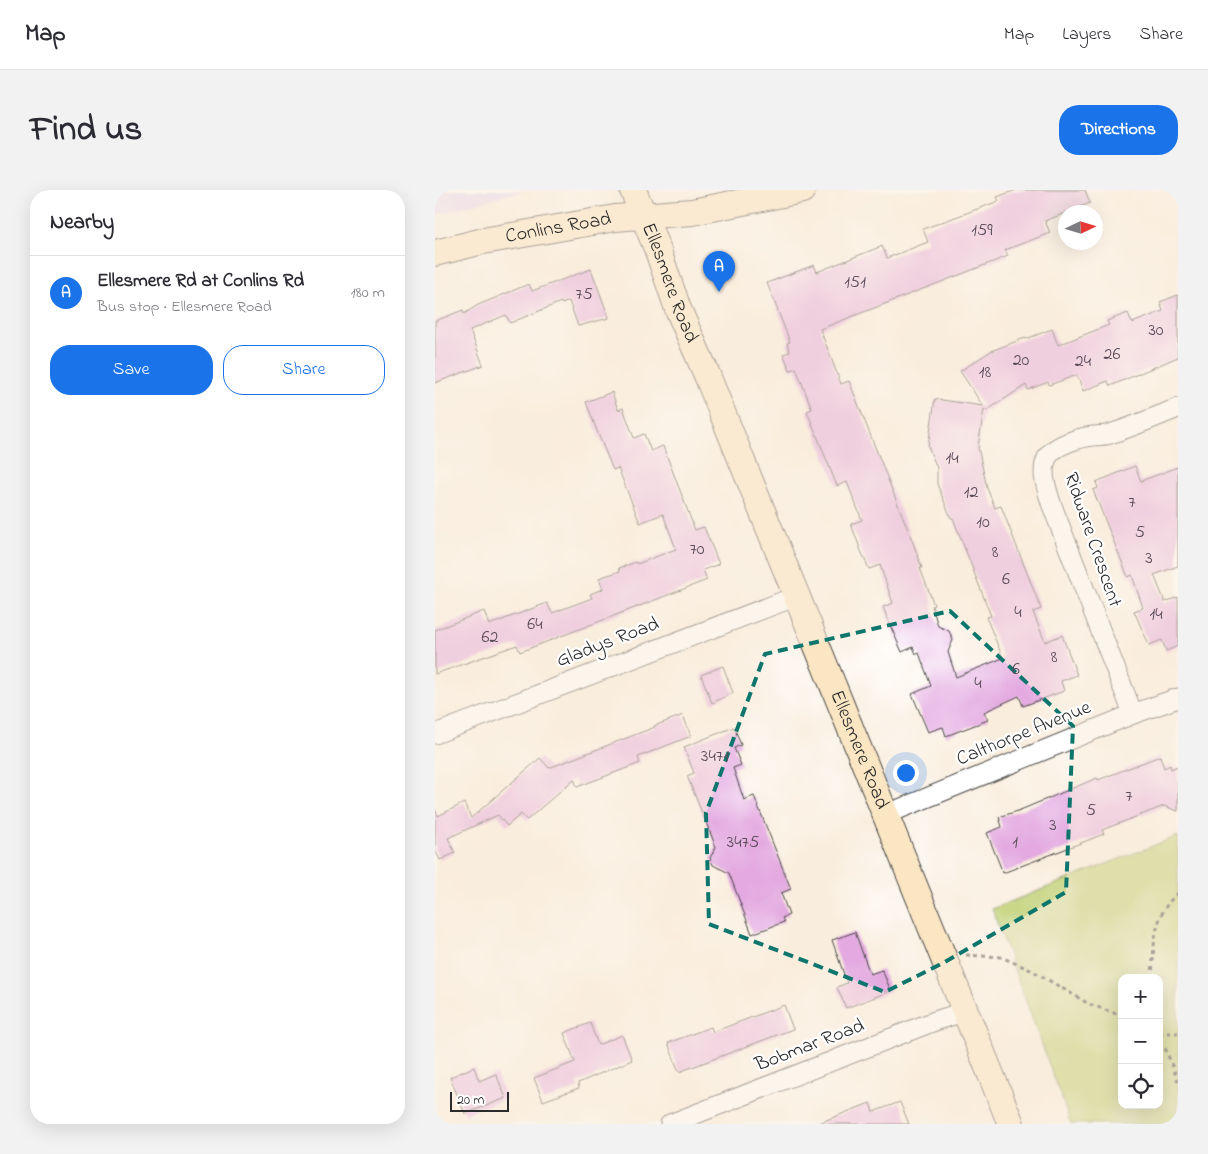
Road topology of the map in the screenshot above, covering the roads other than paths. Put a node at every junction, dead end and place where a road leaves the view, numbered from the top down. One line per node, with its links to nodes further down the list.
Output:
1 (633, 190): 4 (main road, Ellesmere Road)
2 (651, 190): 4 (main road, Ellesmere Road)
3 (803, 190): 4 (main road, Conlins Road)
4 (653, 216): 5 (main road, Conlins Road); 7 (main road, Ellesmere Road)
5 (435, 253)
6 (1178, 408): 9 (street, Ridware Crescent)
7 (797, 596): 10 (street, Gladys Road); 11 (main road, Ellesmere Road)
8 (1178, 698): 9 (street, Calthorpe Avenue)
9 (1133, 714): 11 (street, Calthorpe Avenue)
10 (435, 734)
11 (887, 814): 12 (main road, Ellesmere Road)
12 (966, 1011): 13 (street, Bobmar Road); 14 (main road, Ellesmere Road)
13 (670, 1124)
14 (1011, 1124)

